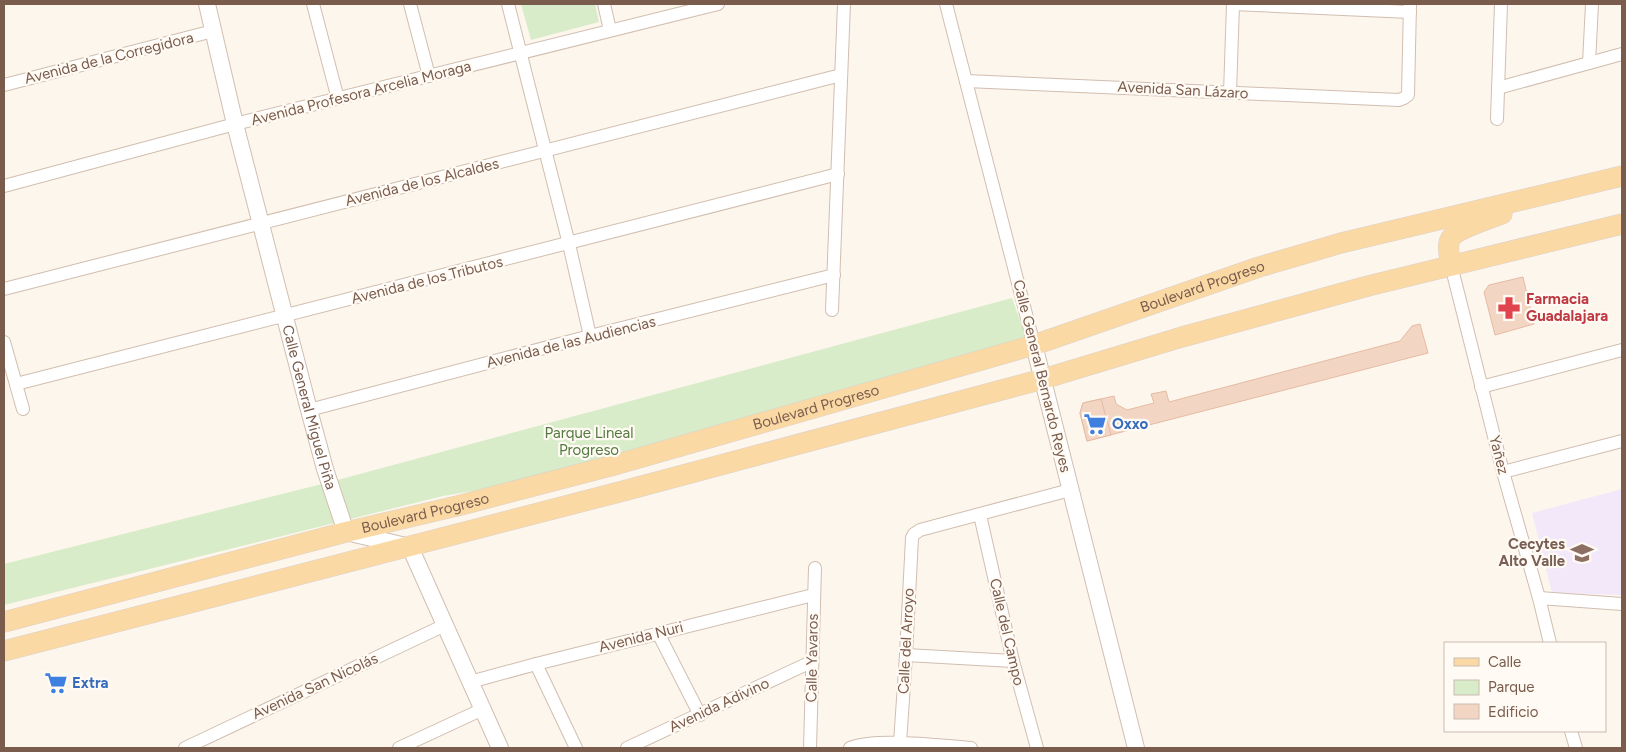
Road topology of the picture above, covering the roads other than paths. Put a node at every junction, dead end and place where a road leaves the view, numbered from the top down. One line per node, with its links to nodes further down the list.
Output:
1 (207, 4): 14 (street, Calle General Miguel Piña)
2 (313, 4): 24 (street)
3 (410, 4): 19 (street)
4 (508, 4): 15 (street)
5 (604, 4): 13 (street)
6 (718, 4): 13 (street, Avenida Profesora Arcelia Moraga)
7 (844, 4): 18 (street)
8 (946, 4): 20 (street, Calle General Bernardo Reyes)
9 (1233, 4): 12 (street); 23 (street)
10 (1501, 4): 22 (street)
11 (1592, 4): 17 (street)
12 (1410, 8): 23 (street, Avenida San Lázaro)
13 (610, 30): 15 (street, Avenida Profesora Arcelia Moraga)
14 (213, 31): 21 (street, Avenida de la Corregidora); 26 (street, Calle General Miguel Piña)
15 (520, 53): 19 (street, Avenida Profesora Arcelia Moraga); 27 (street)
16 (1622, 54): 17 (street)
17 (1589, 63): 22 (street)
18 (841, 75): 27 (street, Avenida de los Alcaldes); 28 (street)
19 (429, 76): 24 (street, Avenida Profesora Arcelia Moraga)
20 (966, 81): 23 (street, Avenida San Lázaro); 42 (street, Calle General Bernardo Reyes)
21 (4, 85)
22 (1498, 88): 25 (street)
23 (1230, 93)
24 (338, 99): 26 (street, Avenida Profesora Arcelia Moraga)
25 (1497, 119)
26 (235, 124): 30 (street, Avenida Profesora Arcelia Moraga); 32 (street, Calle General Miguel Piña)
27 (546, 151): 32 (street, Avenida de los Alcaldes); 34 (street)
28 (838, 174): 34 (street, Avenida de los Tributos); 36 (street)
29 (1622, 176): 31 (main road, Boulevard Progreso)
30 (4, 186)
31 (1576, 186): 35 (main road); 42 (main road, Boulevard Progreso)
32 (261, 223): 37 (street, Avenida de los Alcaldes); 39 (street, Calle General Miguel Piña)
33 (1622, 224): 35 (main road, Boulevard Progreso)
34 (569, 244): 39 (street, Avenida de los Tributos); 40 (street)
35 (1451, 265): 44 (main road, Boulevard Progreso); 46 (street, Yañez)
36 (834, 275): 38 (street); 40 (street, Avenida de las Audiencias)
37 (4, 289)
38 (832, 310)
39 (284, 316): 45 (street, Avenida de los Tributos); 48 (street, Calle General Miguel Piña)
40 (590, 336): 48 (street, Avenida de las Audiencias)
41 (4, 342): 45 (street)
42 (1034, 345): 44 (street, Calle General Bernardo Reyes); 52 (main road, Boulevard Progreso)
43 (1622, 350): 46 (street)
44 (1043, 379): 51 (street, Calle General Bernardo Reyes); 55 (main road, Boulevard Progreso)
45 (16, 384): 47 (street)
46 (1482, 387): 50 (street, Yañez)
47 (23, 409)
48 (309, 410): 54 (street, Calle General Miguel Piña)
49 (1622, 441): 50 (street)
50 (1503, 472): 59 (street, Yañez)
51 (1070, 490): 53 (street); 84 (street, Calle General Bernardo Reyes)
52 (461, 505): 54 (main road, Boulevard Progreso); 55 (main road)
53 (980, 515): 66 (street, Calle del Arroyo); 67 (street, Calle del Campo)
54 (346, 532): 55 (street); 57 (main road); 61 (main road, Boulevard Progreso)
55 (410, 547): 57 (main road, Boulevard Progreso); 62 (street)
56 (814, 568): 58 (street, Calle Yavaros)
57 (286, 578): 65 (main road, Boulevard Progreso)
58 (813, 595): 63 (street, Avenida Nuri); 68 (street, Calle Yavaros)
59 (1539, 598): 60 (street); 64 (street, Yañez)
60 (1622, 604)
61 (4, 622)
62 (445, 625): 70 (street); 75 (street, Avenida San Nicolás)
63 (658, 633): 69 (street, Avenida Nuri); 72 (street)
64 (1550, 642)
65 (4, 651)
66 (906, 655): 67 (street); 74 (street, Calle del Arroyo)
67 (1013, 661): 83 (street, Calle del Campo)
68 (811, 662): 72 (street, Avenida Adivino); 80 (street, Calle Yavaros)
69 (536, 664): 70 (street, Avenida Nuri); 78 (street)
70 (470, 682): 71 (street)
71 (483, 709): 76 (street); 77 (street)
72 (700, 715): 79 (street, Avenida Adivino)
73 (1571, 732): 85 (street)
74 (900, 744): 81 (street); 82 (street)
75 (185, 748)
76 (399, 748)
77 (500, 748)
78 (576, 748)
79 (627, 748)
80 (810, 748)
81 (850, 748)
82 (971, 748)
83 (1036, 748)
84 (1136, 748)
85 (1576, 748)

